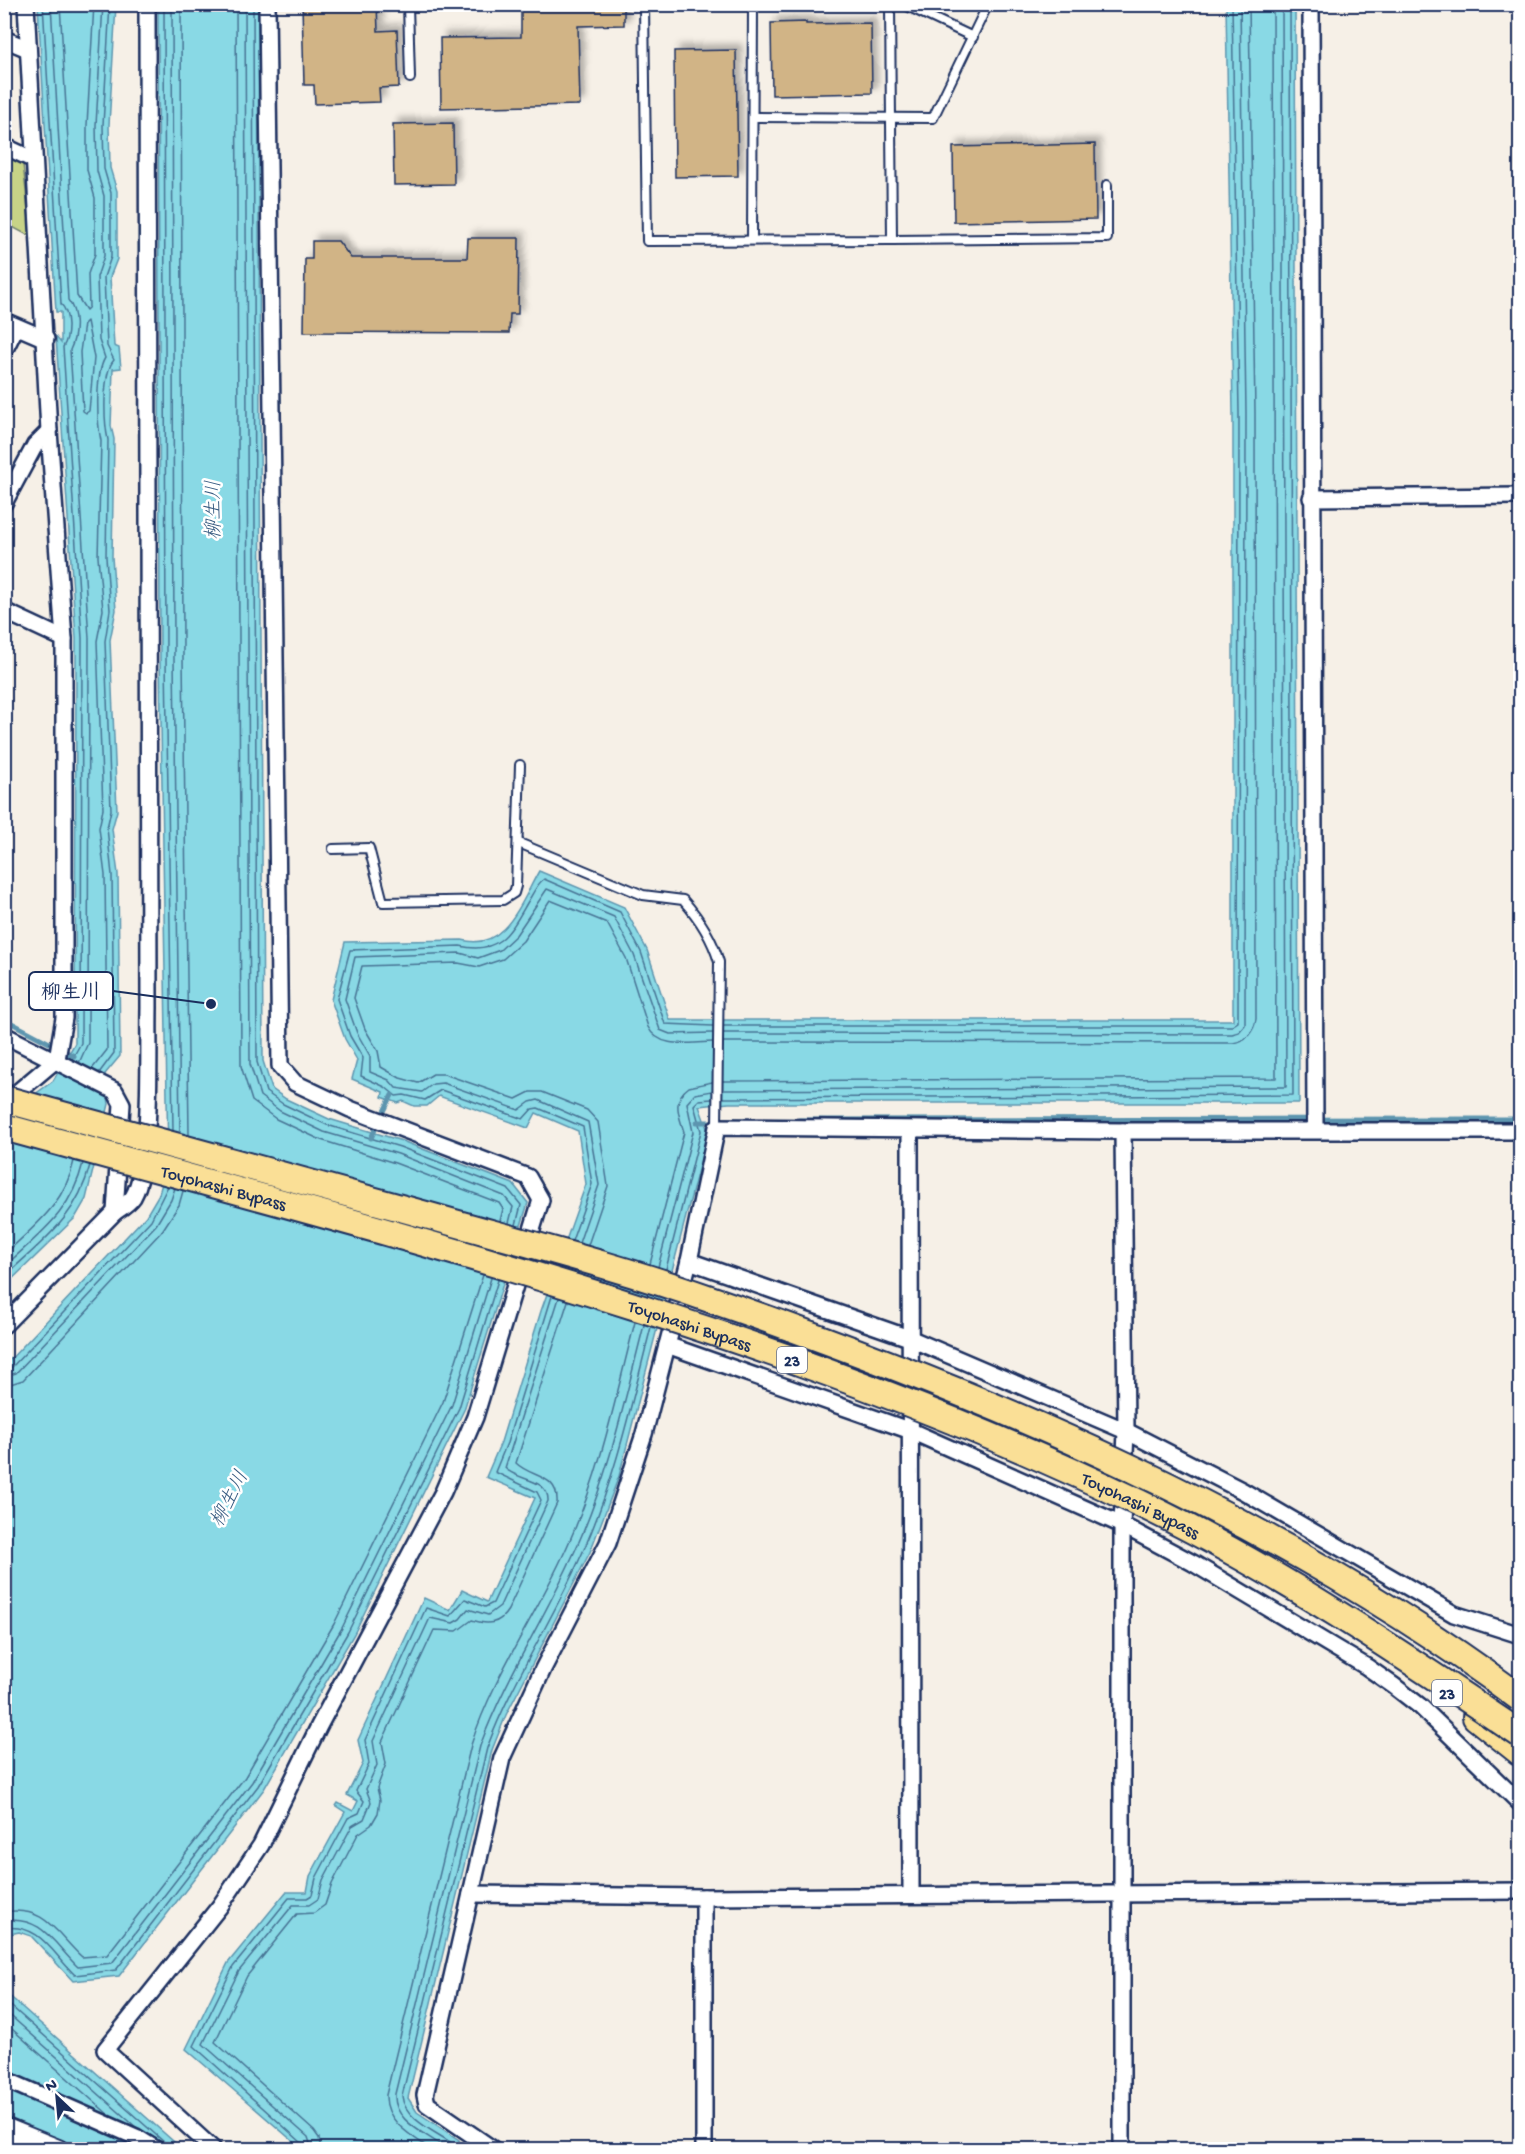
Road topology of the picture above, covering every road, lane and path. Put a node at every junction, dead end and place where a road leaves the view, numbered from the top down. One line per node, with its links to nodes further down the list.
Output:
1 (26, 4): 13 (street)
2 (147, 4): 43 (street)
3 (267, 4): 66 (street)
4 (408, 4): 14 (lane)
5 (644, 4): 20 (lane)
6 (753, 4): 15 (lane)
7 (890, 4): 16 (lane)
8 (903, 4): 11 (lane)
9 (988, 4): 11 (lane)
10 (1311, 4): 27 (street)
11 (973, 37): 16 (lane)
12 (4, 39): 13 (street)
13 (28, 49): 18 (street)
14 (410, 78)
15 (754, 117): 16 (lane); 20 (lane)
16 (893, 119): 21 (lane)
17 (4, 146): 18 (street)
18 (34, 160): 23 (street)
19 (1107, 185): 21 (lane)
20 (752, 240): 21 (lane)
21 (892, 240)
22 (10, 324): 23 (street); 24 (street)
23 (46, 339): 25 (street)
24 (4, 351)
25 (50, 431): 28 (street); 30 (street)
26 (1521, 496): 27 (street)
27 (1311, 498): 39 (street)
28 (4, 503)
29 (4, 612): 30 (street)
30 (64, 639): 35 (street)
31 (520, 765): 32 (lane)
32 (519, 843): 33 (lane); 37 (lane)
33 (333, 849)
34 (4, 1035): 35 (street)
35 (57, 1059): 36 (street); 43 (street)
36 (4, 1101): 53 (highway, Toyohashi Bypass / 23, bridge)
37 (717, 1126): 40 (street); 44 (street)
38 (4, 1127): 51 (highway, Toyohashi Bypass / 23, bridge)
39 (1315, 1129): 41 (street); 42 (street)
40 (910, 1130): 41 (street); 46 (street)
41 (1123, 1131): 49 (street)
42 (1521, 1131)
43 (115, 1212): 45 (street)
44 (689, 1261): 46 (street); 47 (street)
45 (4, 1325)
46 (909, 1338): 48 (street); 49 (street)
47 (667, 1345): 48 (street); 58 (street)
48 (911, 1431): 50 (street); 60 (street)
49 (1126, 1431): 50 (street); 52 (street)
50 (1122, 1525): 56 (street); 59 (street)
51 (1373, 1635): 54 (highway, Toyohashi Bypass / 23, bridge); 55 (highway, 23, bridge)
52 (1521, 1635)
53 (1521, 1698)
54 (1521, 1734)
55 (1521, 1752)
56 (1521, 1803)
57 (1521, 1892): 59 (street)
58 (471, 1894): 61 (street); 67 (street)
59 (1122, 1894): 60 (street); 69 (street)
60 (911, 1895): 61 (street)
61 (704, 1897): 68 (street)
62 (4, 2079): 65 (street)
63 (4, 2128): 64 (street)
64 (58, 2150)
65 (157, 2150)
66 (214, 2150)
67 (494, 2150)
68 (704, 2150)
69 (1122, 2150)

